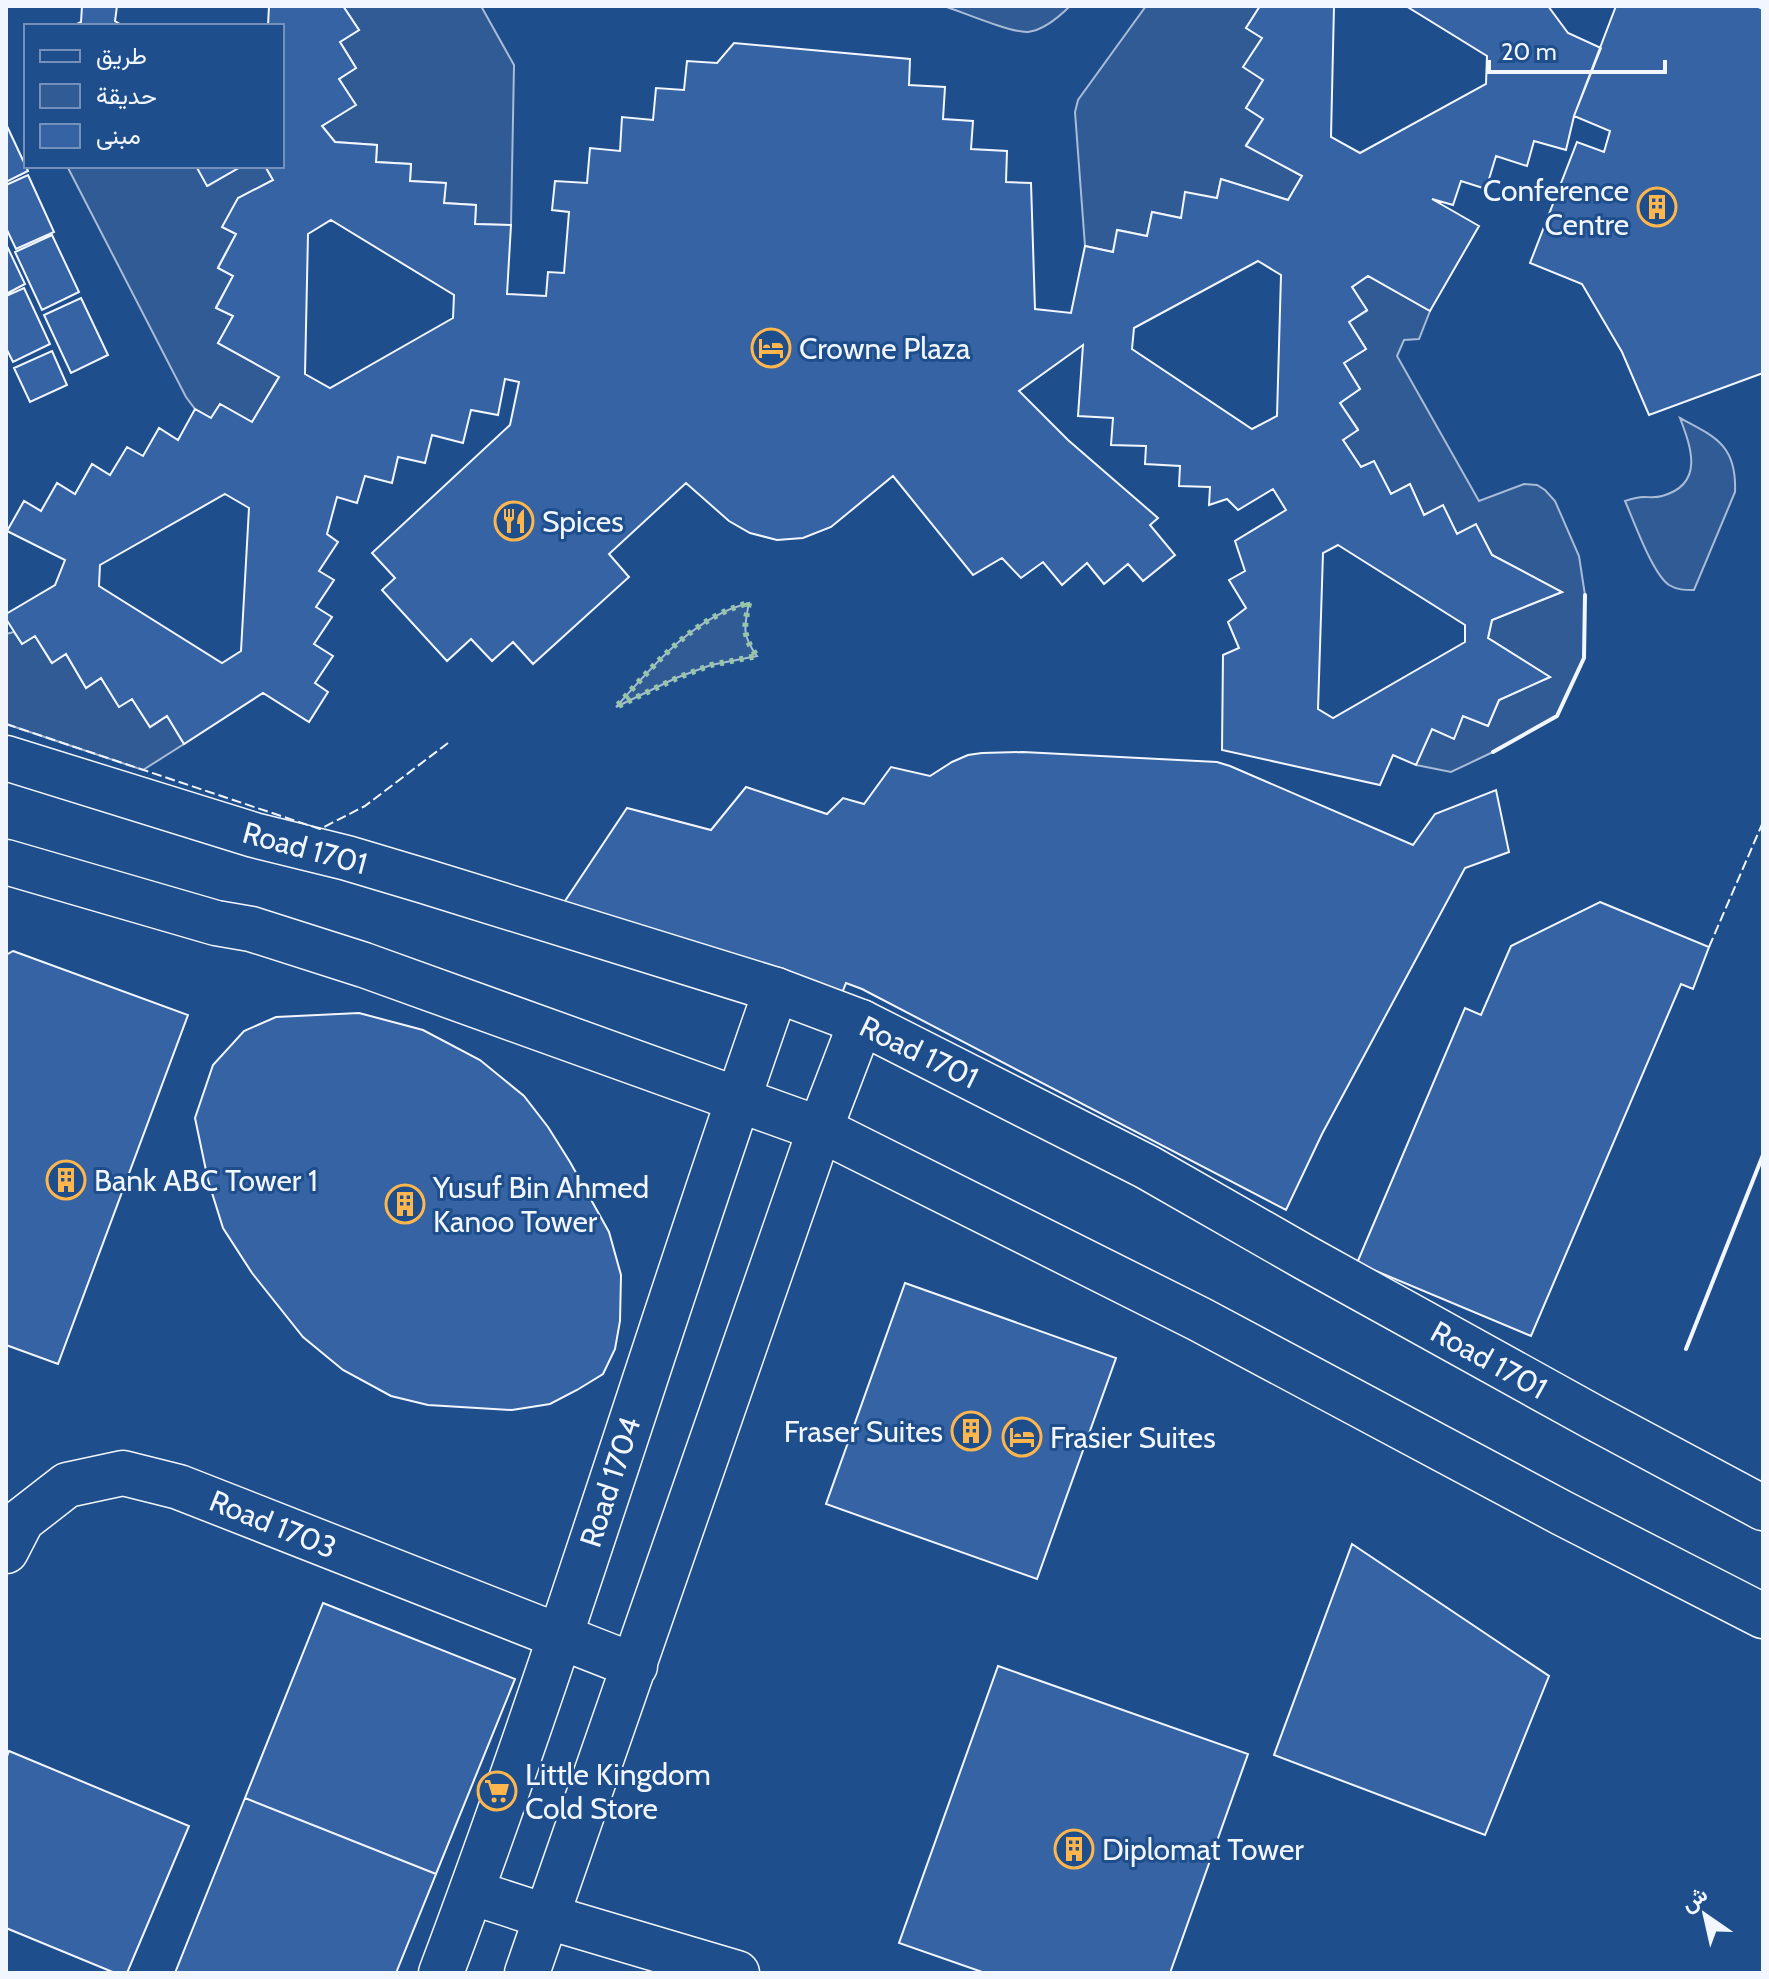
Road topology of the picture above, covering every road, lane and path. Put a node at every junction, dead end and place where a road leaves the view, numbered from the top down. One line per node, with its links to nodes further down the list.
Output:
1 (6, 758): 3 (street, Road 1701)
2 (6, 862): 5 (street)
3 (776, 990): 4 (street, Road 1701); 5 (street, Road 1704)
4 (861, 1022): 6 (street); 7 (street, Road 1701)
5 (738, 1099): 6 (street); 10 (street, Road 1704)
6 (820, 1129): 9 (street); 11 (street)
7 (1763, 1508)
8 (6, 1551): 10 (street, Road 1703)
9 (1763, 1616)
10 (559, 1637): 11 (street, Road 1703); 12 (street, Road 1704)
11 (635, 1666): 13 (street)
12 (471, 1892): 13 (street); 14 (street, Road 1704)
13 (548, 1917): 15 (street); 16 (street)
14 (441, 1973)
15 (527, 1973)
16 (737, 1973)

